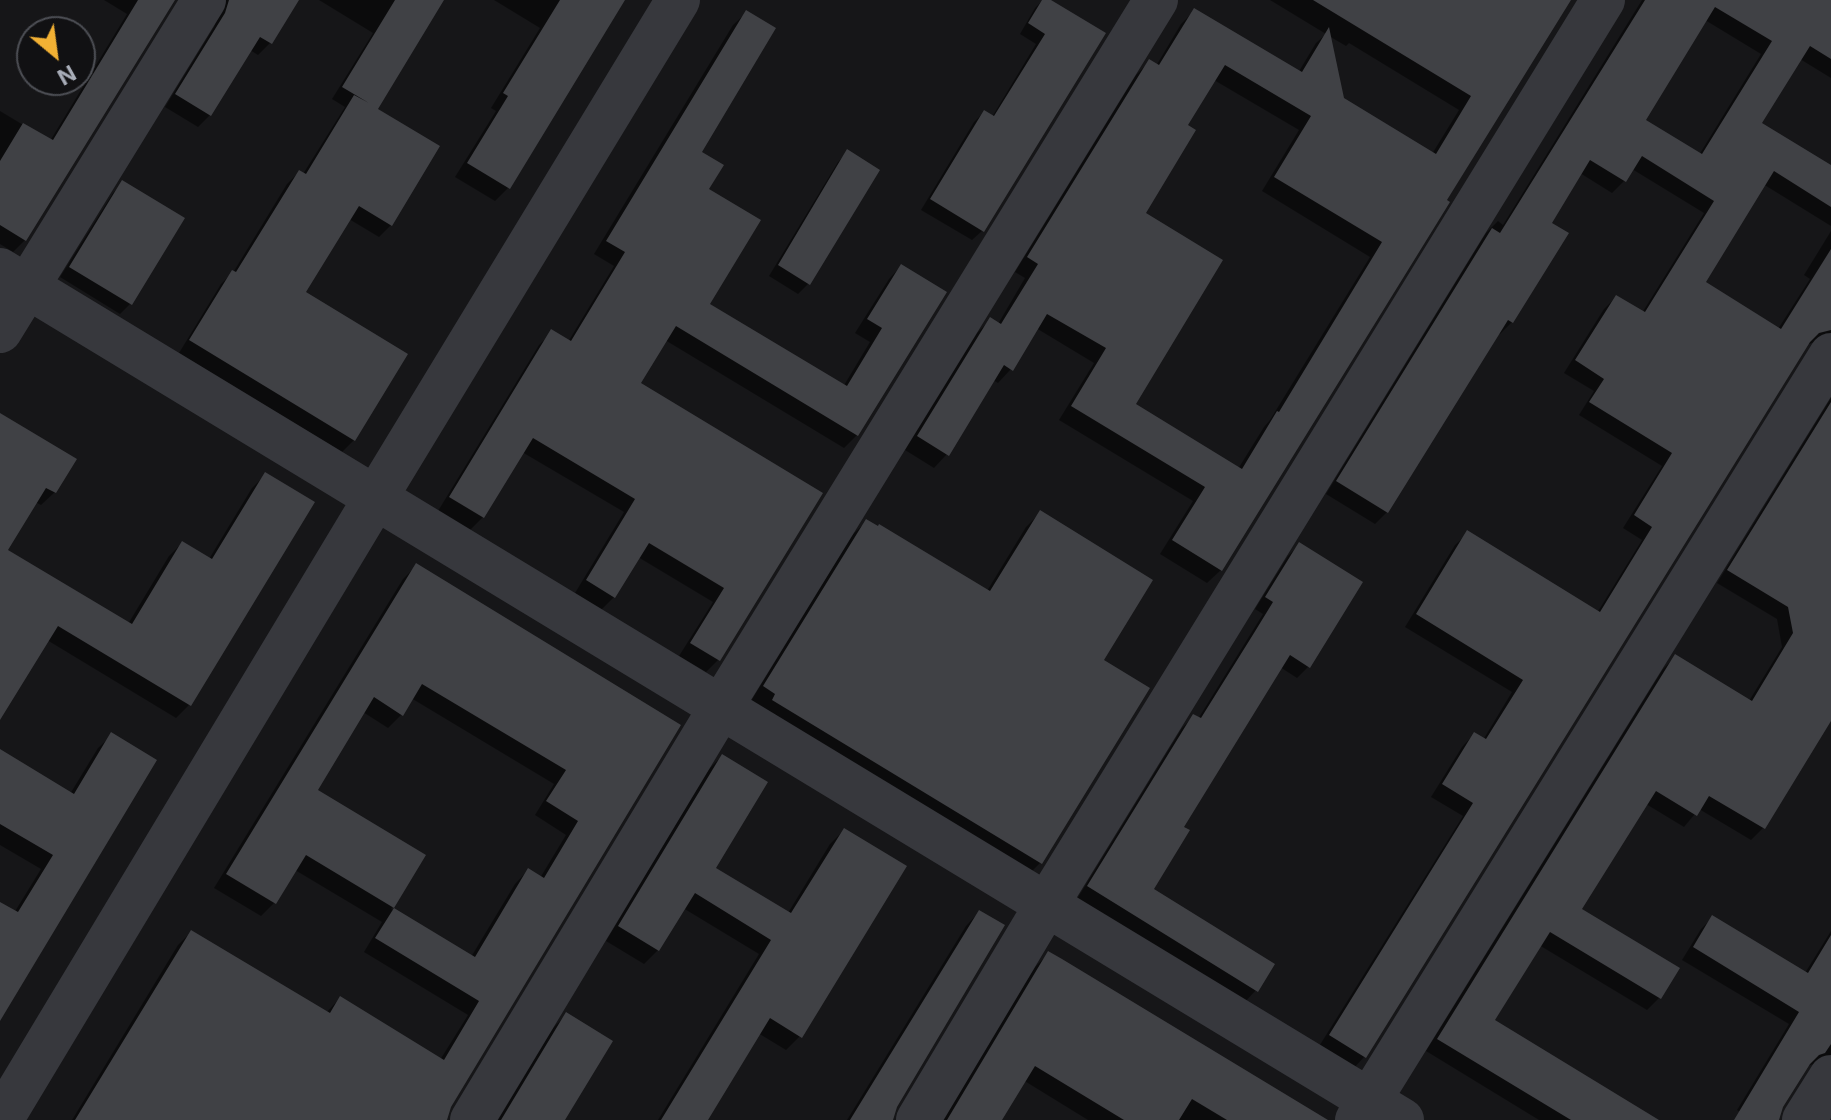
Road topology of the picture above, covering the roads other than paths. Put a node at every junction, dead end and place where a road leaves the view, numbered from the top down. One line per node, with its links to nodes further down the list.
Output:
1 (204, 0): 5 (street)
2 (678, 0): 8 (street)
3 (1156, 0): 9 (street)
4 (1603, 0): 10 (street)
5 (14, 278): 6 (street); 8 (street)
6 (0, 331)
7 (1831, 355): 12 (street)
8 (376, 497): 9 (street); 13 (street)
9 (721, 707): 10 (street); 14 (street)
10 (1047, 904): 12 (street); 15 (street)
11 (1831, 1077): 16 (street)
12 (1376, 1113)
13 (1, 1120)
14 (472, 1120)
15 (918, 1120)
16 (1804, 1120)

